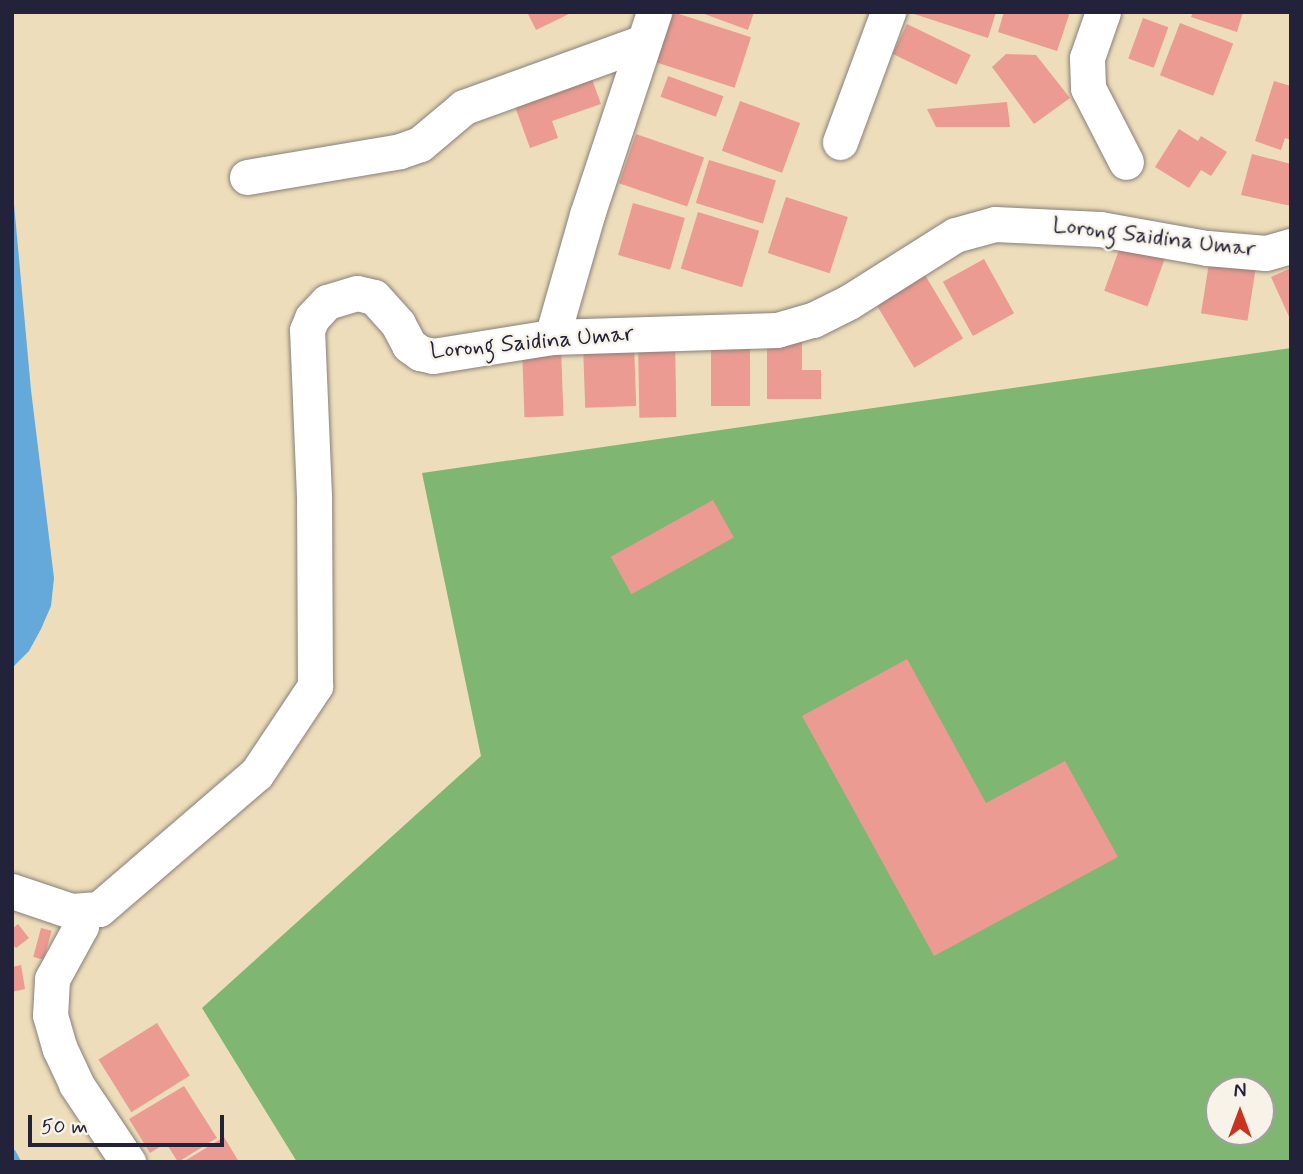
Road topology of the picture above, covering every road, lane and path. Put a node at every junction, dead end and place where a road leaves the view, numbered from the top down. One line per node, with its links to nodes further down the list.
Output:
1 (888, 12): 4 (street)
2 (1103, 12): 5 (street)
3 (649, 27): 6 (street); 8 (street)
4 (840, 142)
5 (1126, 162)
6 (247, 177)
7 (1291, 246): 8 (street, Lorong Saidina Umar)
8 (552, 337): 10 (street, Lorong Saidina Umar)
9 (12, 891): 10 (street)
10 (82, 912): 11 (street)
11 (128, 1162)

